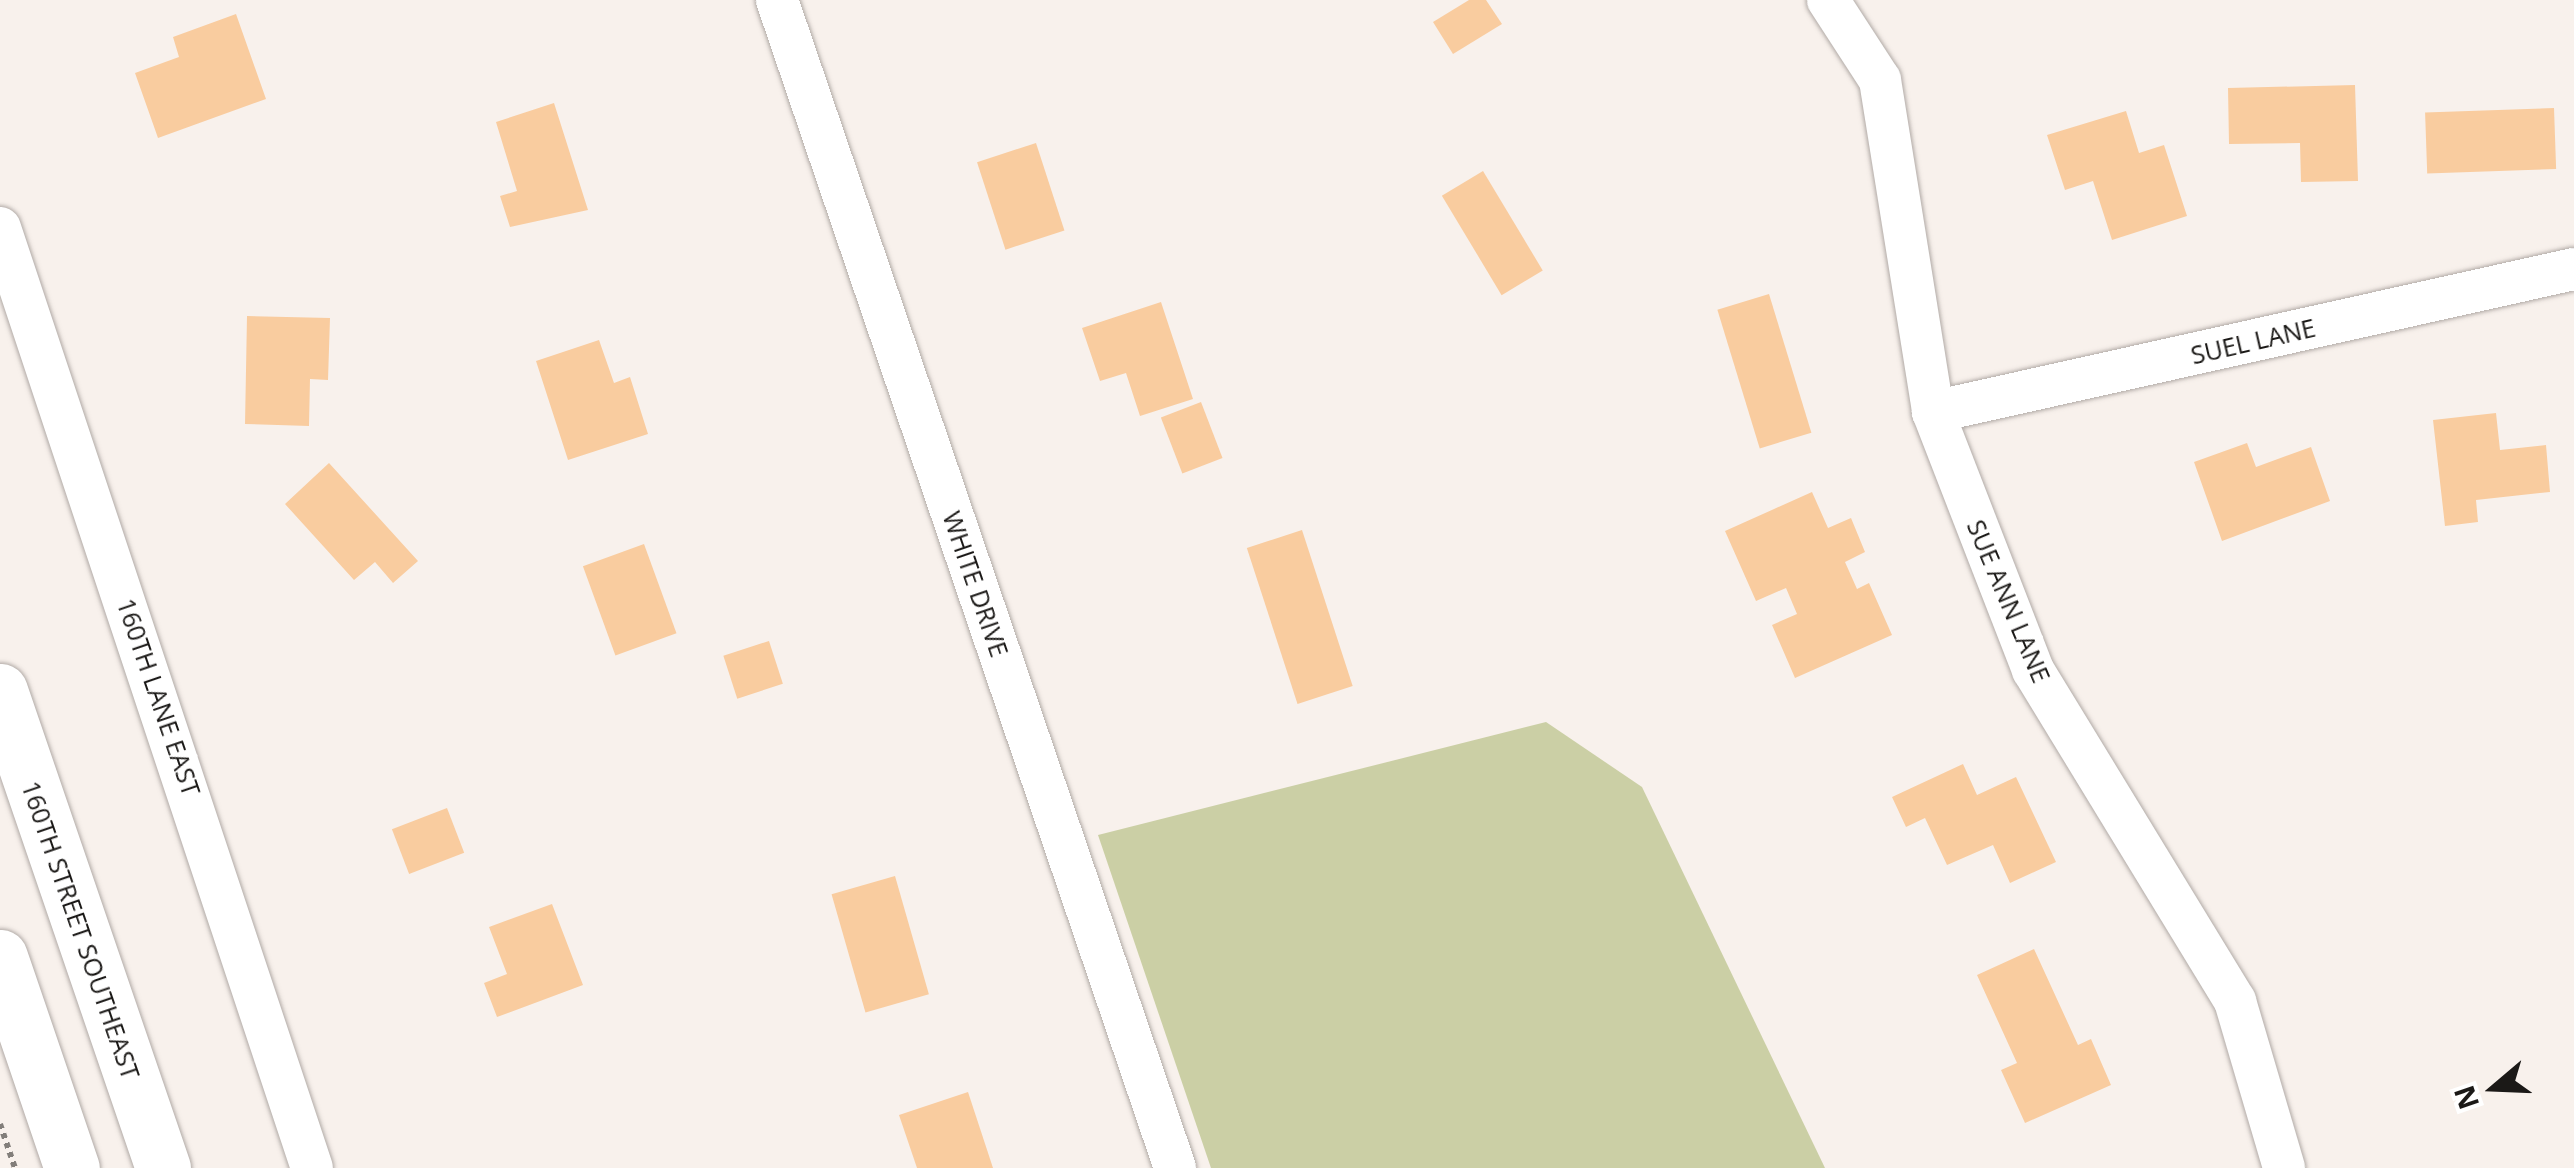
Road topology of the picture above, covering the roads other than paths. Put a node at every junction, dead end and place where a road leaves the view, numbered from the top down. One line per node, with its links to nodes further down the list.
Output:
1 (777, 0): 11 (street, WHITE DRIVE)
2 (1828, 0): 5 (street, SUE ANN LANE)
3 (0, 228): 10 (street, 160TH LANE EAST)
4 (2574, 269): 5 (street, SUEL LANE)
5 (1933, 412): 12 (street, SUE ANN LANE)
6 (0, 691): 9 (street, 160TH STREET SOUTHEAST)
7 (0, 957): 8 (street)
8 (72, 1168)
9 (163, 1168)
10 (312, 1168)
11 (1175, 1168)
12 (2284, 1168)

